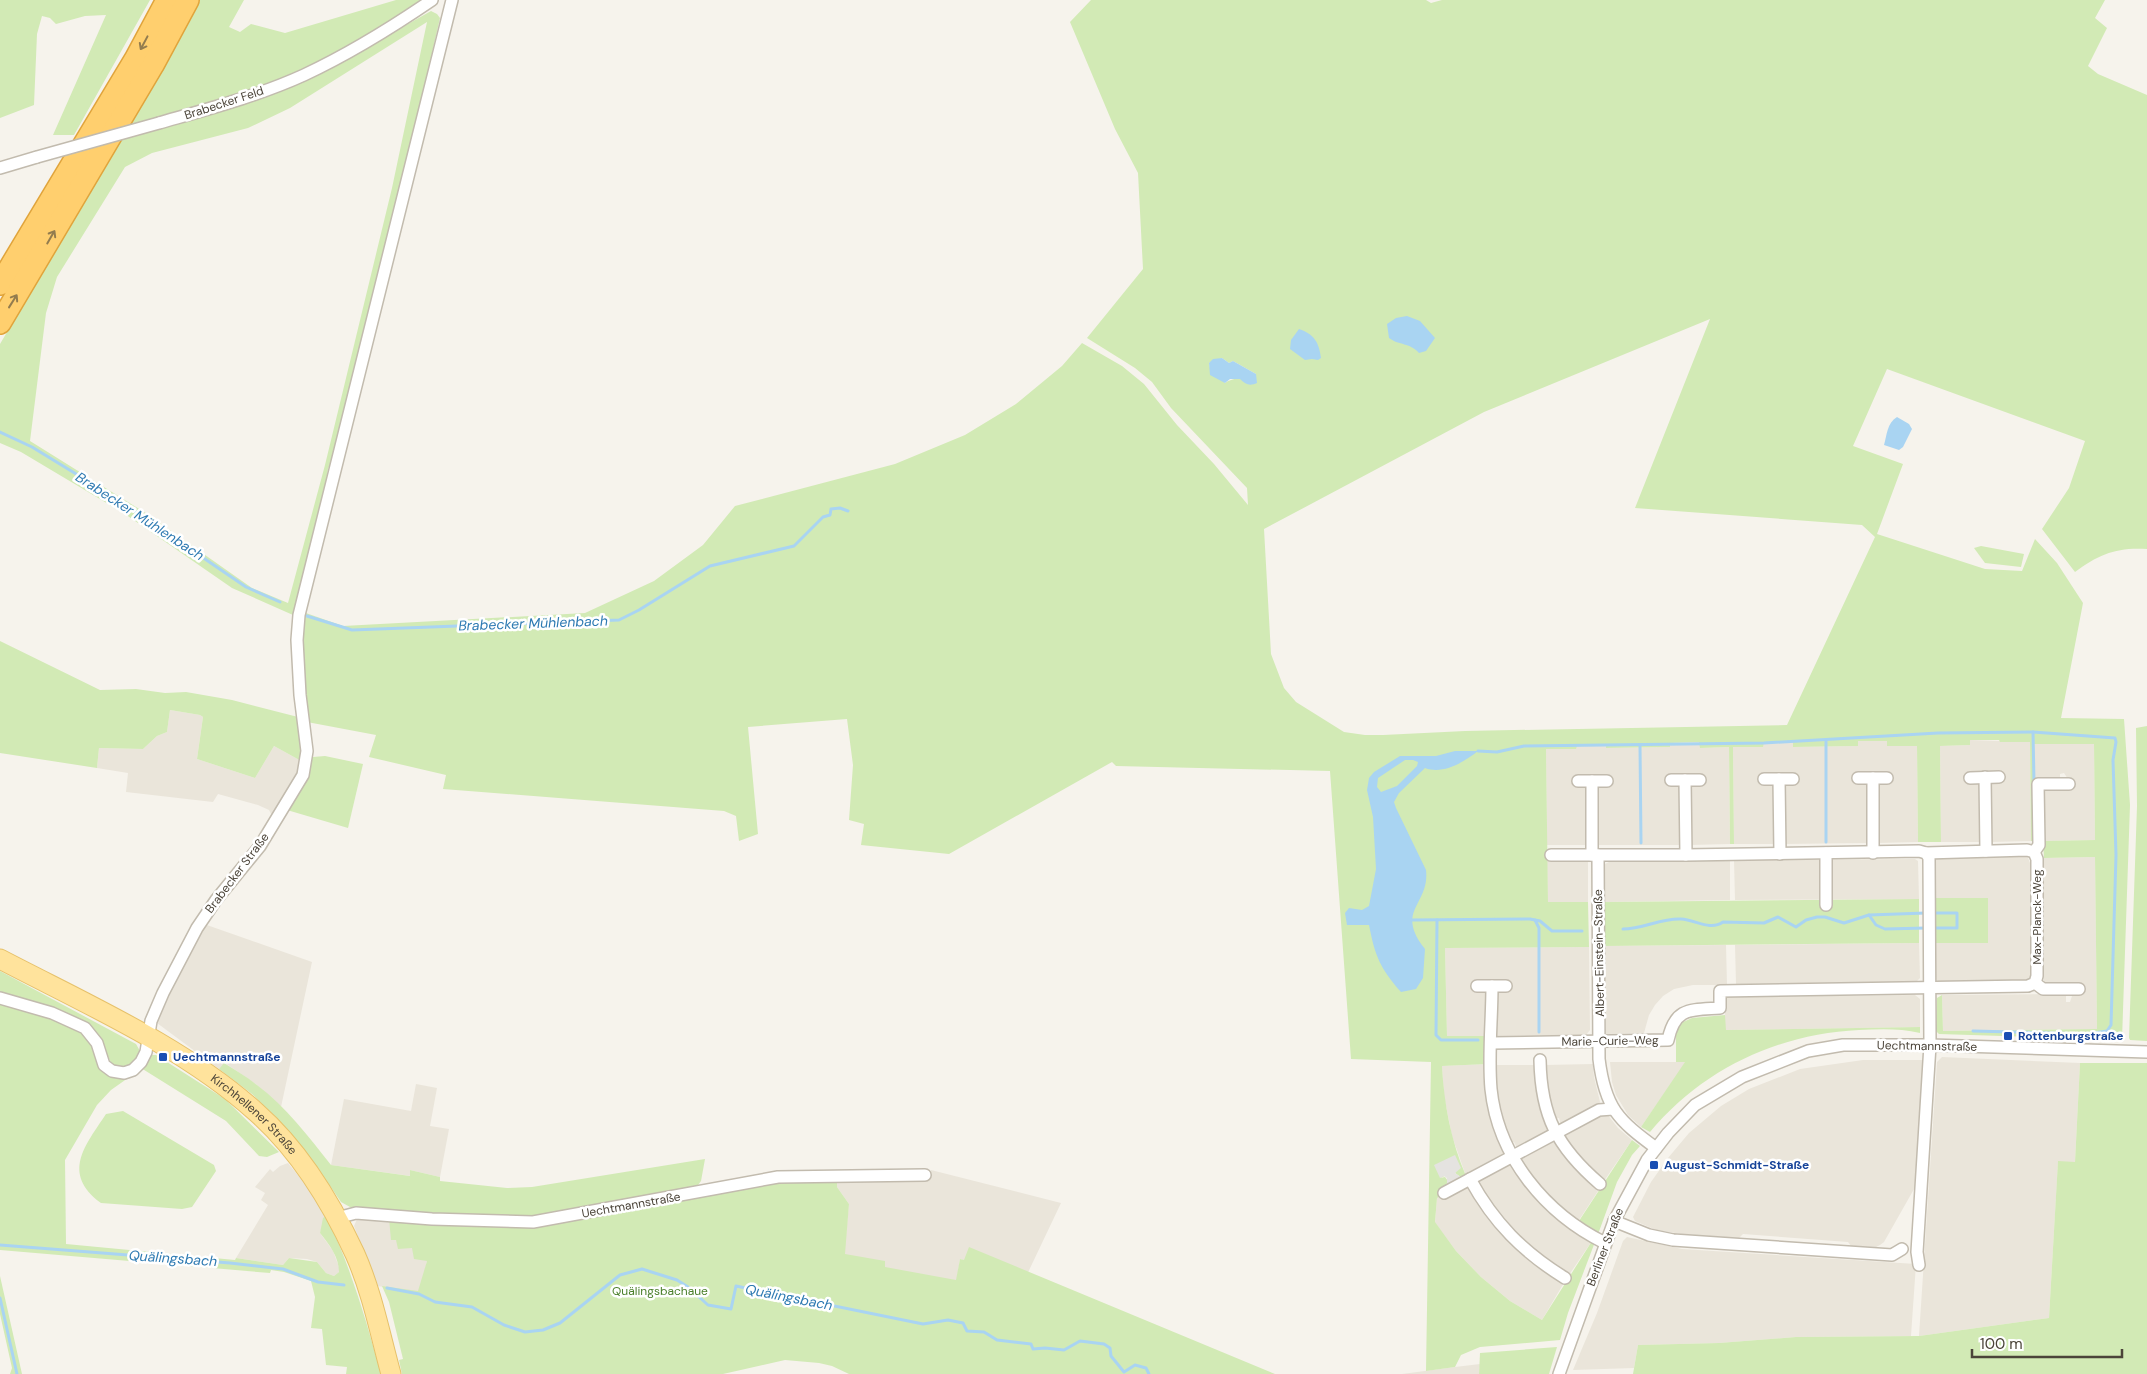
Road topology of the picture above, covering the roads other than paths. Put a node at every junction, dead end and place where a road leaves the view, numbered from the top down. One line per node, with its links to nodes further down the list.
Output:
1 (167, 0): 6 (highway, one-way to 6)
2 (188, 0): 7 (highway, one-way to 2)
3 (432, 0): 5 (street, Brabecker Feld, bridge)
4 (452, 0): 42 (street, Brabecker Straße)
5 (0, 168)
6 (0, 284)
7 (0, 322)
8 (1858, 778): 9 (street)
9 (1873, 778): 10 (street); 27 (street)
10 (1887, 778)
11 (1970, 778): 12 (street)
12 (1985, 778): 13 (street); 24 (street)
13 (1999, 778)
14 (1764, 779): 15 (street)
15 (1779, 779): 16 (street); 29 (street)
16 (1793, 779)
17 (1671, 780): 18 (street)
18 (1685, 780): 19 (street); 31 (street)
19 (1700, 780)
20 (1578, 781): 22 (street)
21 (1607, 781): 22 (street)
22 (1592, 782): 32 (street, Albert-Einstein-Straße)
23 (2069, 784): 25 (street, Max-Planck-Weg)
24 (1986, 851): 25 (street, Max-Planck-Weg); 28 (street, Max-Planck-Weg)
25 (2034, 852): 35 (street, Max-Planck-Weg)
26 (1826, 853): 27 (street); 29 (street); 33 (street)
27 (1874, 853): 28 (street)
28 (1926, 853): 39 (street)
29 (1780, 854): 31 (street)
30 (1551, 855): 32 (street)
31 (1686, 855): 32 (street)
32 (1595, 856): 44 (street, Albert-Einstein-Straße)
33 (1826, 905)
34 (0, 959): 42 (main road, Kirchhellener Straße)
35 (2035, 983): 39 (street, Max-Planck-Weg); 40 (street, Max-Planck-Weg)
36 (1477, 986): 37 (street)
37 (1492, 986): 38 (street); 43 (street)
38 (1506, 986)
39 (1930, 988): 44 (street, Marie-Curie-Weg); 45 (street)
40 (2078, 989)
41 (0, 998): 42 (street, Brabecker Straße)
42 (148, 1038): 57 (main road, Kirchhellener Straße)
43 (1492, 1042): 44 (street, Marie-Curie-Weg); 52 (street)
44 (1599, 1042): 49 (street, Albert-Einstein-Straße)
45 (1930, 1045): 46 (street, Uechtmannstraße); 48 (street, Uechtmannstraße); 61 (street)
46 (2147, 1052)
47 (1540, 1060): 50 (street)
48 (1716, 1091): 51 (street, Berliner Straße)
49 (1612, 1109): 50 (street); 51 (street, Albert-Einstein-Straße)
50 (1556, 1133): 52 (street); 55 (street)
51 (1656, 1148): 58 (street, Berliner Straße)
52 (1513, 1158): 54 (street); 59 (street)
53 (926, 1175): 57 (street, Uechtmannstraße)
54 (1470, 1179): 56 (street); 62 (street)
55 (1600, 1184)
56 (1444, 1193)
57 (337, 1218): 63 (main road, Kirchhellener Straße)
58 (1614, 1221): 59 (street, Berliner Straße); 60 (street)
59 (1605, 1243): 64 (street, Berliner Straße)
60 (1902, 1249)
61 (1918, 1265)
62 (1565, 1278)
63 (391, 1374)
64 (1559, 1374)

